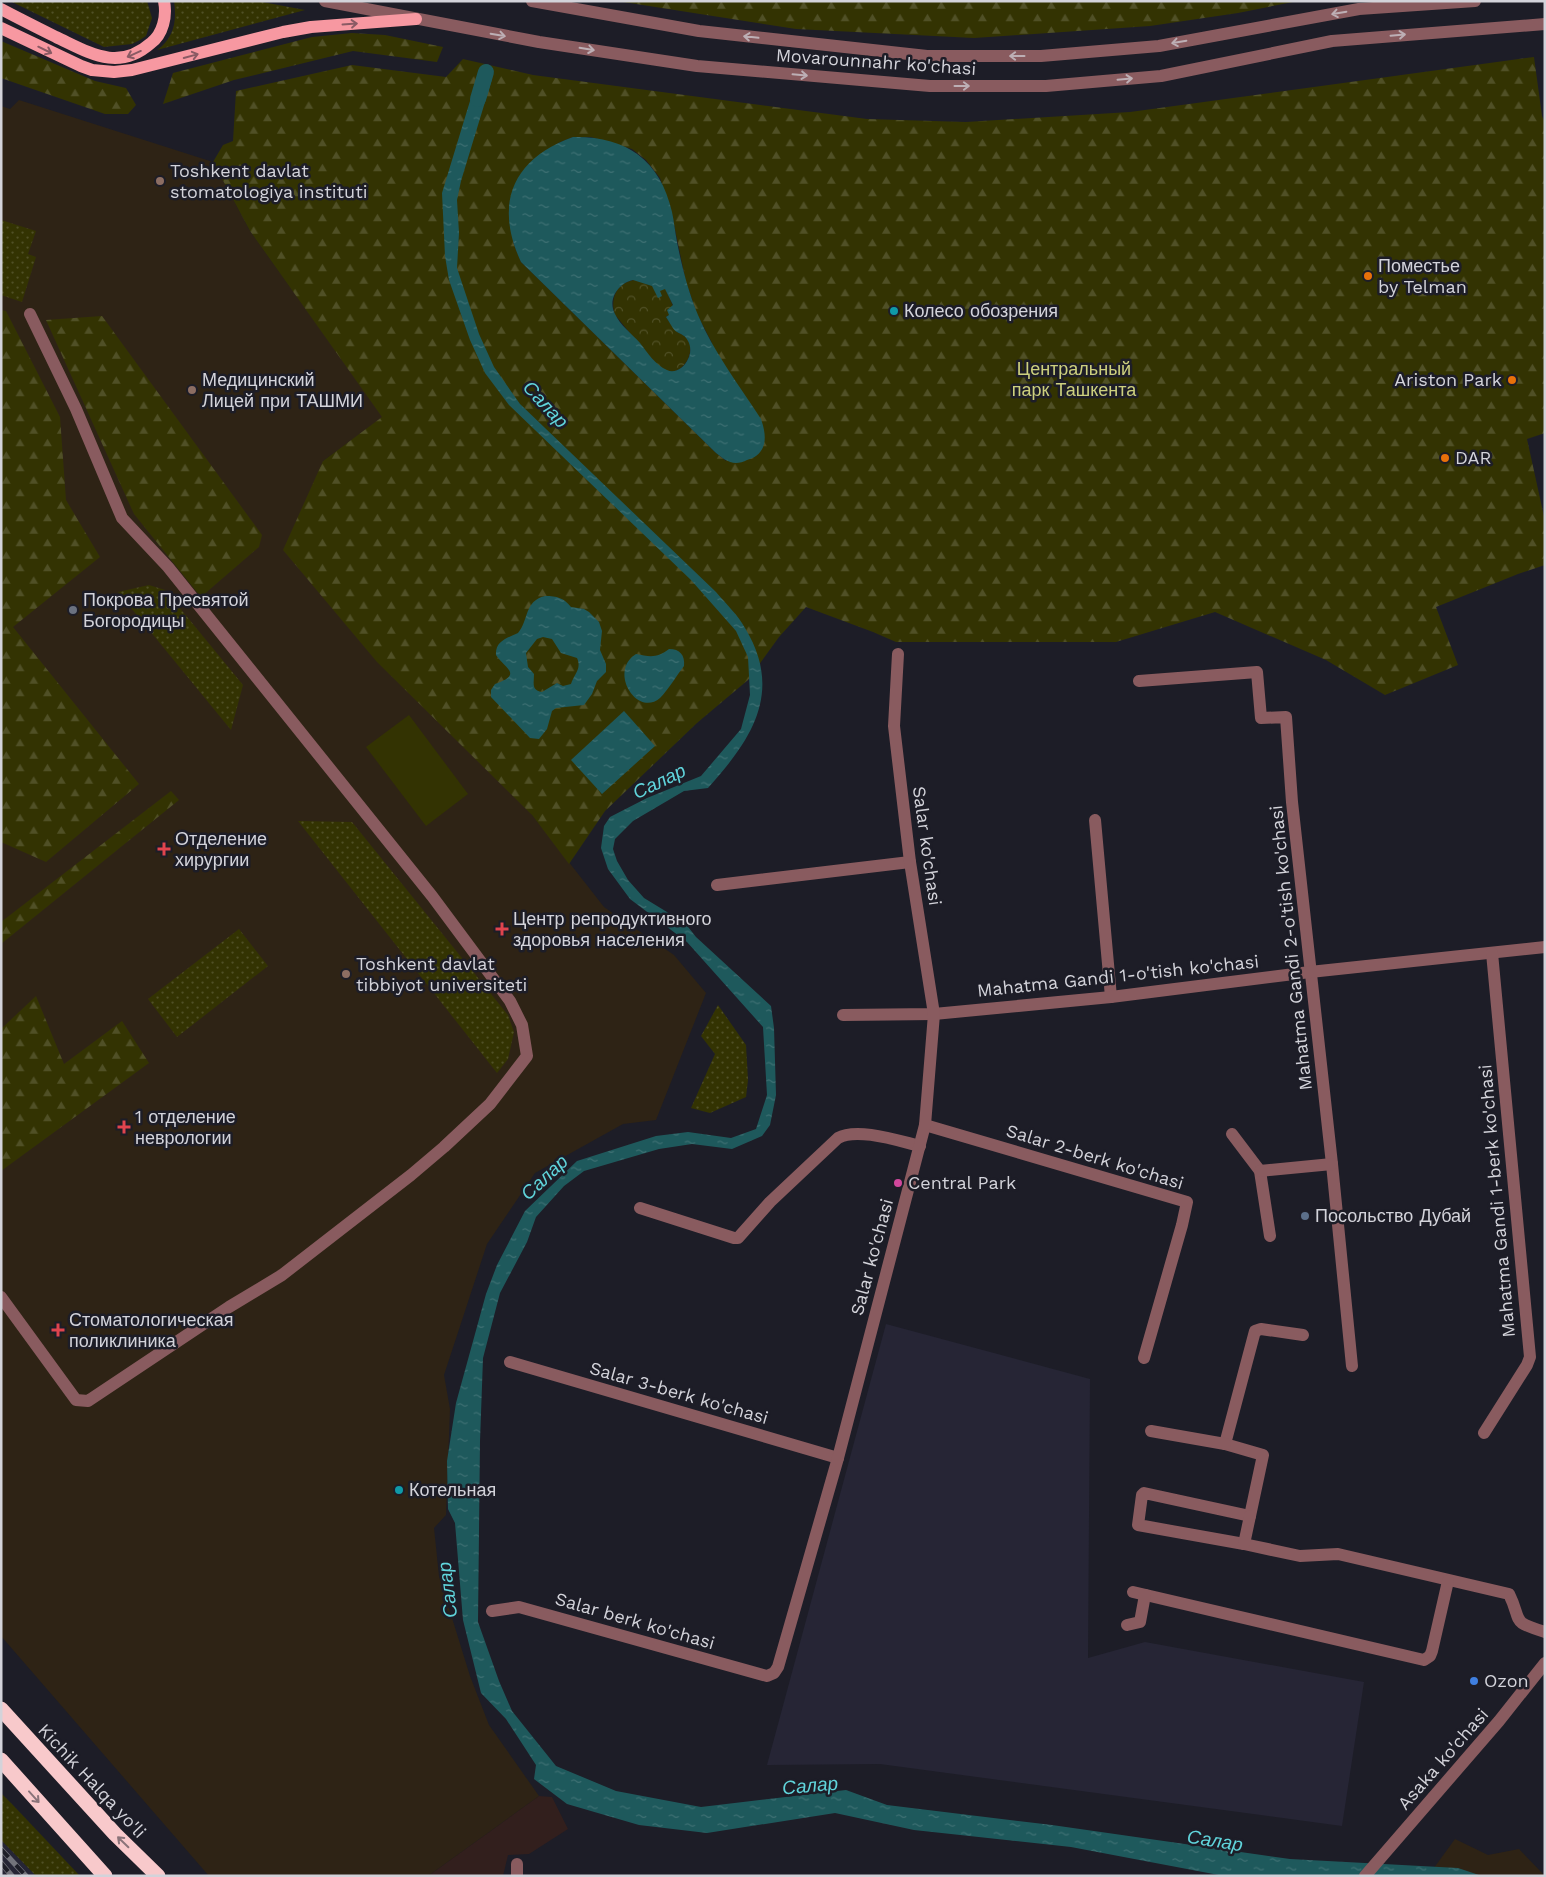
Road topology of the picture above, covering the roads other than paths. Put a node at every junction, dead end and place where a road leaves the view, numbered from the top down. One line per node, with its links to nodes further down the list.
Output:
1 (164, 1): 5 (main road, one-way to 5)
2 (325, 1): 6 (street, Movarounnahr ko'chasi)
3 (532, 1): 4 (street, Movarounnahr ko'chasi, one-way to 3)
4 (1474, 1)
5 (1, 9)
6 (416, 20): 7 (street, Movarounnahr ko'chasi, one-way to 7); 8 (main road, one-way to 6)
7 (1545, 24)
8 (1, 28)
9 (30, 314): 28 (street)
10 (898, 654): 13 (street, Salar ko'chasi)
11 (1140, 681): 17 (street, Mahatma Gandi 2-o'tish ko'chasi)
12 (1094, 820): 18 (street)
13 (910, 862): 14 (street); 19 (street, Salar ko'chasi)
14 (717, 885)
15 (1545, 947): 16 (street, Mahatma Gandi 1-o'tish ko'chasi)
16 (1492, 953): 17 (street, Mahatma Gandi 1-o'tish ko'chasi); 34 (street, Mahatma Gandi 1-berk ko'chasi)
17 (1310, 972): 18 (street, Mahatma Gandi 1-o'tish ko'chasi); 24 (street, Mahatma Gandi 2-o'tish ko'chasi)
18 (1112, 997): 19 (street, Mahatma Gandi 1-o'tish ko'chasi)
19 (934, 1014): 20 (street, Mahatma Gandi 1-o'tish ko'chasi); 21 (street, Salar ko'chasi)
20 (843, 1016)
21 (925, 1125): 23 (street, Salar ko'chasi); 30 (street, Salar 2-berk ko'chasi)
22 (1232, 1134): 25 (street)
23 (920, 1146): 26 (street); 36 (street, Salar ko'chasi)
24 (1332, 1164): 25 (street); 32 (street, Mahatma Gandi 2-o'tish ko'chasi)
25 (1260, 1172): 27 (street)
26 (640, 1208)
27 (1270, 1236)
28 (1, 1297)
29 (1303, 1335): 35 (street)
30 (1144, 1358)
31 (510, 1362): 36 (street, Salar 3-berk ko'chasi)
32 (1352, 1366)
33 (1151, 1431): 35 (street)
34 (1484, 1432)
35 (1225, 1444): 37 (street)
36 (838, 1458): 44 (street, Salar ko'chasi)
37 (1250, 1516): 38 (street); 38 (street)
38 (1244, 1544): 39 (street)
39 (1448, 1581): 41 (street); 42 (street)
40 (492, 1610): 44 (street, Salar berk ko'chasi)
41 (1127, 1625)
42 (1545, 1632)
43 (1545, 1663): 49 (street, Asaka ko'chasi)
44 (767, 1676)
45 (1, 1709): 48 (highway, Kichik Halqa yo'li, one-way to 45)
46 (1, 1760): 47 (highway, one-way to 47)
47 (105, 1876)
48 (158, 1876)
49 (1365, 1876)

